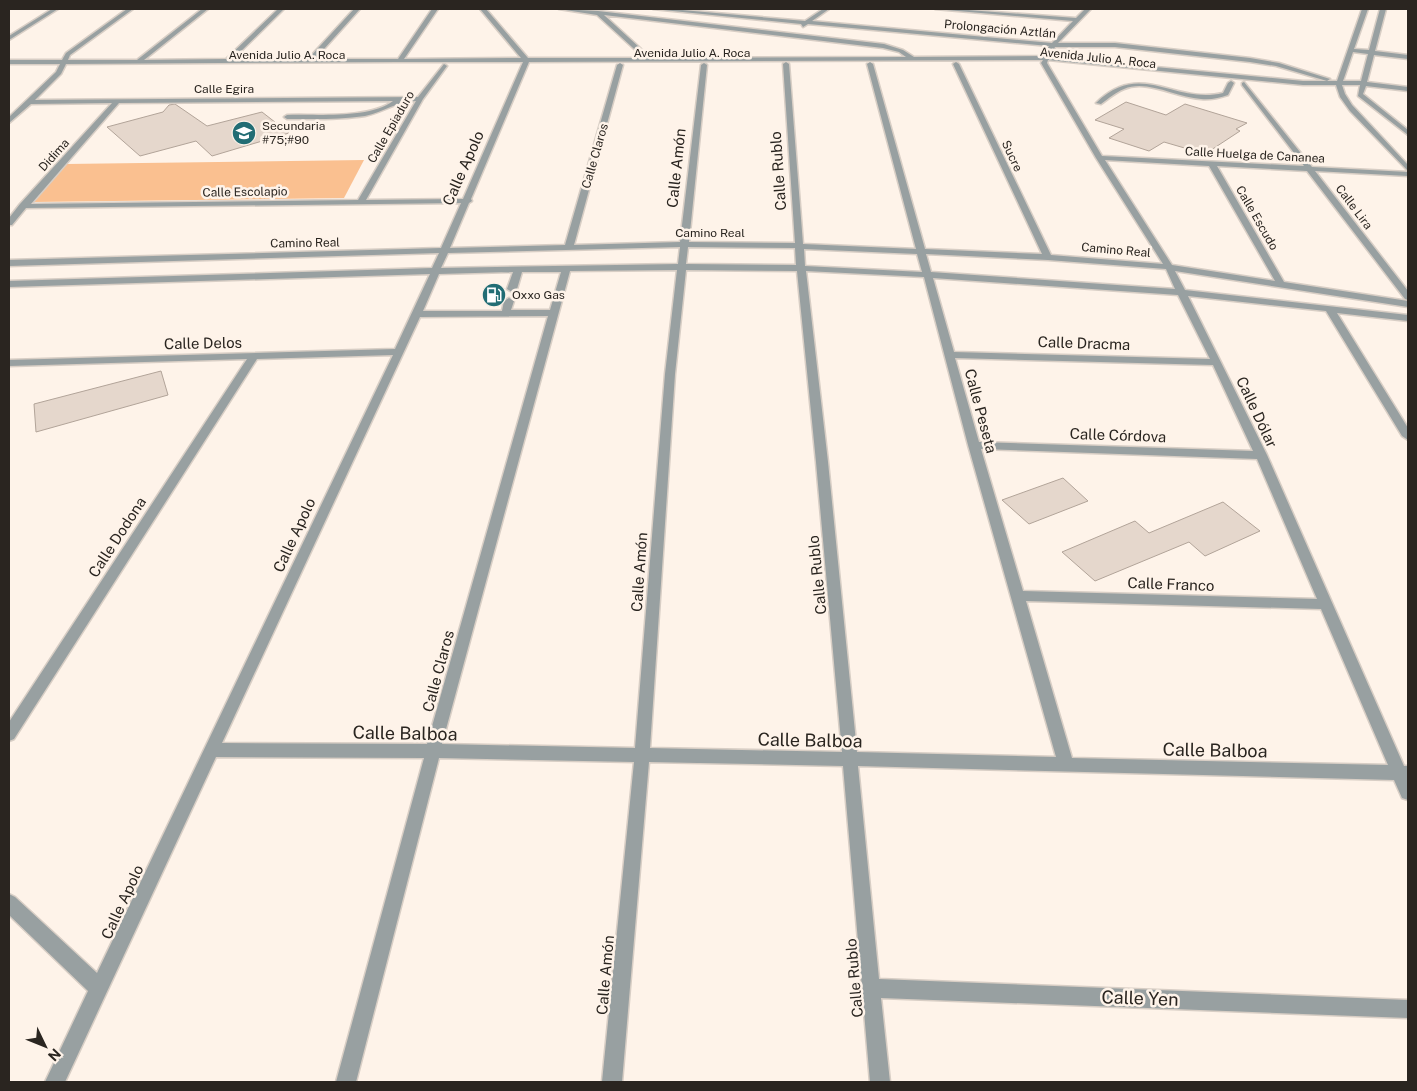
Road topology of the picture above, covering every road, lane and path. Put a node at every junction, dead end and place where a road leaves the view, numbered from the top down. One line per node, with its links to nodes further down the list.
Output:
1 (55, 9): 21 (street)
2 (130, 9): 40 (street)
3 (205, 9): 32 (street)
4 (281, 9): 33 (street)
5 (357, 9): 29 (street)
6 (435, 9): 34 (street)
7 (483, 9): 36 (street)
8 (562, 9): 16 (street)
9 (656, 9): 19 (street, Prolongación Aztlán)
10 (826, 9): 19 (street)
11 (938, 9): 17 (street)
12 (1001, 9): 17 (street)
13 (1088, 9): 18 (street)
14 (1365, 9): 25 (street)
15 (1383, 9): 26 (street)
16 (598, 13): 22 (street); 30 (street)
17 (995, 14): 18 (street)
18 (1077, 20): 24 (street)
19 (806, 23): 22 (street); 24 (street, Prolongación Aztlán)
20 (9, 33): 21 (street)
21 (17, 33): 23 (street)
22 (789, 35): 28 (street)
23 (9, 38)
24 (1053, 45): 31 (street); 48 (street, Prolongación Aztlán)
25 (1350, 50): 26 (street); 48 (street)
26 (1372, 53): 27 (street); 47 (street)
27 (1408, 57)
28 (912, 58): 30 (street, Avenida Julio A. Roca); 31 (street, Avenida Julio A. Roca)
29 (310, 60): 33 (street, Avenida Julio A. Roca); 34 (street, Avenida Julio A. Roca)
30 (650, 60): 36 (street, Avenida Julio A. Roca)
31 (1044, 60): 39 (street, Avenida Julio A. Roca); 45 (street, Avenida Julio A. Roca); 48 (street, Avenida Julio A. Roca); 61 (street, Calle Dólar)
32 (139, 61): 33 (street, Avenida Julio A. Roca); 40 (street, Avenida Julio A. Roca)
33 (228, 61)
34 (398, 61): 36 (street, Avenida Julio A. Roca)
35 (9, 62): 40 (street, Avenida Julio A. Roca)
36 (526, 63): 41 (street, Avenida Julio A. Roca); 43 (street, Avenida Julio A. Roca); 66 (street, Calle Apolo)
37 (786, 64): 38 (street, Avenida Julio A. Roca); 42 (street, Avenida Julio A. Roca); 71 (street, Calle Rublo)
38 (870, 64): 39 (street, Avenida Julio A. Roca); 73 (street, Calle Peseta)
39 (956, 64): 75 (street, Sucre)
40 (62, 65): 43 (street, Avenida Julio A. Roca); 44 (street, Avenida Julio A. Roca); 53 (street)
41 (620, 65): 42 (street, Avenida Julio A. Roca); 72 (street, Calle Claros)
42 (704, 65): 70 (street, Calle Amón)
43 (444, 66): 52 (street, Calle Epiaduro)
44 (9, 68)
45 (1230, 83): 46 (street, Avenida Julio A. Roca); 55 (street)
46 (1244, 84): 50 (street, Avenida Julio A. Roca); 64 (street, Calle Lira)
47 (1361, 86): 48 (street, Avenida Julio A. Roca); 49 (street, Avenida Julio A. Roca); 57 (street)
48 (1338, 88): 63 (street)
49 (1408, 89)
50 (1304, 91)
51 (400, 99): 52 (street, Calle Egira); 54 (street, Calle Egira); 56 (street)
52 (420, 99): 67 (street, Calle Epiaduro)
53 (28, 102): 54 (street, Calle Egira); 59 (street)
54 (117, 102): 68 (street, Didima)
55 (1099, 103)
56 (287, 117)
57 (1387, 118): 58 (street); 60 (street)
58 (1401, 119)
59 (9, 120)
60 (1408, 133)
61 (1100, 158): 62 (street, Calle Huelga de Cananea); 78 (street, Calle Dólar)
62 (1212, 164): 64 (street, Calle Huelga de Cananea); 85 (street, Calle Escudo)
63 (1408, 169)
64 (1311, 170): 65 (street, Calle Huelga de Cananea); 88 (street, Calle Lira)
65 (1408, 174)
66 (468, 201): 67 (street, Calle Escolapio); 74 (street, Calle Apolo)
67 (361, 202): 68 (street, Calle Escolapio)
68 (23, 206): 69 (street, Didima)
69 (9, 223)
70 (684, 244): 71 (street, Camino Real); 72 (street, Camino Real); 77 (street, Calle Amón)
71 (799, 246): 73 (street, Camino Real); 79 (street, Calle Rublo)
72 (569, 248): 74 (street, Camino Real)
73 (920, 250): 75 (street, Camino Real); 83 (street, Calle Peseta)
74 (443, 252): 76 (street, Camino Real); 82 (street, Calle Apolo)
75 (1048, 258): 78 (street, Camino Real)
76 (9, 262)
77 (681, 267): 79 (street); 80 (street); 109 (street, Calle Amón)
78 (1169, 267): 85 (street, Camino Real); 87 (street, Calle Dólar)
79 (801, 268): 83 (street); 110 (street, Calle Rublo)
80 (566, 269): 81 (street); 93 (street, Calle Claros)
81 (518, 270): 82 (street); 86 (street)
82 (436, 271): 84 (street); 94 (street, Calle Apolo)
83 (927, 274): 87 (street); 97 (street, Calle Peseta)
84 (9, 284)
85 (1281, 284): 90 (street, Camino Real)
86 (512, 289)
87 (1182, 292): 91 (street); 99 (street, Calle Dólar)
88 (1408, 297)
89 (509, 301): 92 (street)
90 (1408, 304)
91 (1329, 308): 95 (street); 101 (street)
92 (506, 313): 93 (street); 94 (street)
93 (554, 313): 108 (street, Calle Claros)
94 (417, 314): 96 (street, Calle Apolo)
95 (1408, 318)
96 (398, 352): 98 (street, Calle Delos); 107 (street, Calle Apolo)
97 (950, 355): 99 (street, Calle Dracma); 102 (street, Calle Peseta)
98 (253, 357): 100 (street, Calle Delos); 106 (street, Calle Dodona)
99 (1217, 362): 103 (street, Calle Dólar)
100 (9, 363)
101 (1408, 436)
102 (974, 445): 103 (street, Calle Córdova); 104 (street, Calle Peseta)
103 (1261, 455): 105 (street, Calle Dólar)
104 (1017, 596): 105 (street, Calle Franco); 111 (street, Calle Peseta)
105 (1325, 604): 112 (street, Calle Dólar)
106 (9, 734)
107 (211, 750): 108 (street, Calle Balboa); 116 (street, Calle Apolo)
108 (433, 751): 109 (street, Calle Balboa); 119 (street, Calle Claros)
109 (642, 755): 110 (street, Calle Balboa); 120 (street, Calle Amón)
110 (851, 759): 111 (street, Calle Balboa); 115 (street, Calle Rublo)
111 (1066, 765): 112 (street, Calle Balboa)
112 (1403, 772): 113 (street, Calle Dólar)
113 (1408, 793)
114 (9, 903): 116 (street)
115 (872, 988): 117 (street, Calle Yen); 121 (street, Calle Rublo)
116 (100, 989): 118 (street, Calle Apolo)
117 (1408, 1009)
118 (55, 1082)
119 (346, 1082)
120 (612, 1082)
121 (880, 1082)

